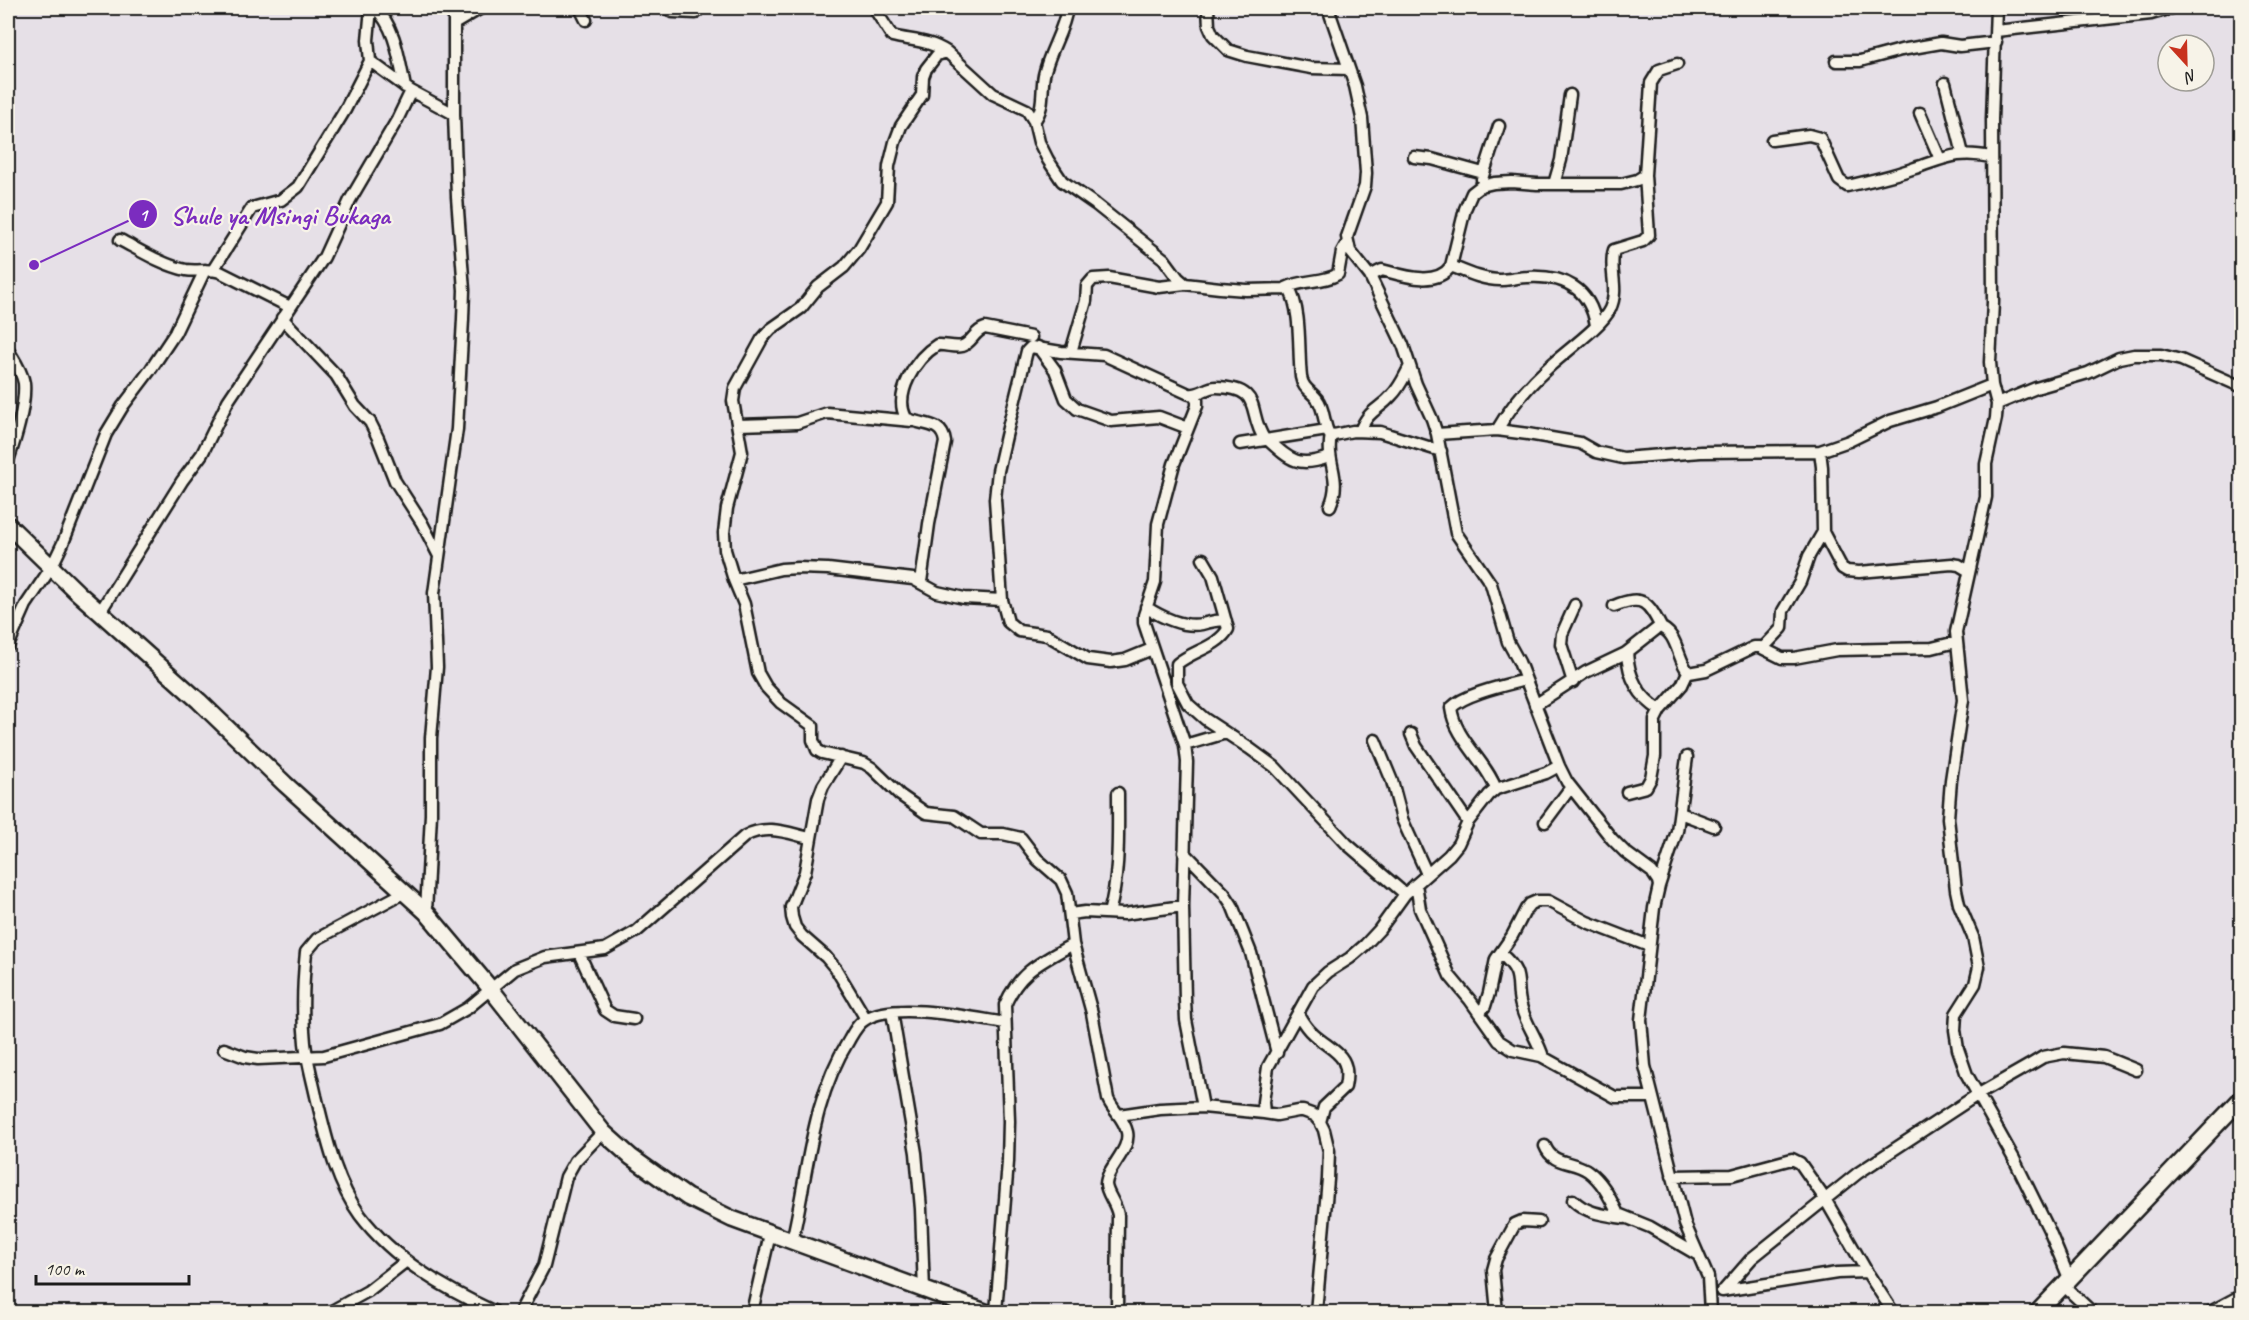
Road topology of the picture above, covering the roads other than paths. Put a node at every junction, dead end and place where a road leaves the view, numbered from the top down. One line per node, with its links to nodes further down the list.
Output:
1 (373, 8): 17 (street); 22 (street)
2 (454, 8): 14 (street)
3 (481, 8): 14 (street)
4 (580, 8): 13 (street)
5 (667, 8): 12 (street)
6 (874, 8): 16 (street)
7 (1067, 8): 26 (street)
8 (1208, 8): 20 (street)
9 (1328, 8): 20 (street)
10 (1996, 8): 15 (street)
11 (2172, 8): 15 (street)
12 (696, 13)
13 (586, 20)
14 (454, 24): 25 (street)
15 (1996, 37): 18 (street); 31 (street)
16 (946, 52): 26 (street); 57 (street)
17 (370, 61): 22 (street); 40 (street)
18 (1836, 61)
19 (1677, 64): 34 (street)
20 (1349, 69): 38 (street)
21 (1945, 83): 29 (street)
22 (408, 89): 25 (street); 44 (street)
23 (1570, 95): 35 (street)
24 (1920, 113): 32 (street)
25 (454, 114): 72 (street)
26 (1034, 121): 42 (street)
27 (1499, 126): 33 (street)
28 (1772, 140): 32 (street)
29 (1963, 154): 31 (street); 32 (street)
30 (1414, 157): 33 (street)
31 (1991, 157): 52 (street)
32 (1940, 159)
33 (1483, 173): 36 (street)
34 (1645, 174): 35 (street); 46 (street)
35 (1554, 184): 36 (street)
36 (1481, 186): 39 (street)
37 (120, 240): 40 (street)
38 (1347, 243): 41 (street); 43 (street)
39 (1451, 266): 41 (street); 46 (street)
40 (209, 270): 44 (street); 74 (street)
41 (1370, 276): 51 (street)
42 (1185, 284): 43 (street); 50 (street)
43 (1286, 288): 61 (street)
44 (290, 307): 45 (street)
45 (282, 318): 72 (street); 82 (street)
46 (1596, 325): 59 (street)
47 (1031, 337): 56 (street)
48 (1038, 347): 50 (street); 58 (street); 78 (street)
49 (8, 350): 68 (street)
50 (1071, 352): 54 (street)
51 (1410, 366): 60 (street); 62 (street)
52 (1992, 385): 55 (street); 66 (street)
53 (2241, 387): 55 (street)
54 (1194, 395): 58 (street); 63 (street)
55 (1997, 404): 75 (street)
56 (912, 421): 57 (street); 77 (street)
57 (738, 425): 76 (street)
58 (1188, 428): 81 (street)
59 (1497, 430): 62 (street); 66 (street)
60 (1360, 431): 61 (street); 65 (street)
61 (1329, 432): 63 (street); 67 (street)
62 (1437, 434): 65 (street)
63 (1267, 440): 64 (street); 67 (street)
64 (1240, 444)
65 (1441, 451): 91 (street)
66 (1820, 451): 71 (street)
67 (1329, 457): 69 (street)
68 (8, 461)
69 (1330, 506)
70 (8, 525): 74 (street)
71 (1823, 532): 75 (street); 87 (street)
72 (439, 556): 118 (street)
73 (1203, 560): 83 (street)
74 (51, 568): 82 (street); 86 (street)
75 (1969, 571): 85 (street)
76 (734, 580): 77 (street); 99 (street)
77 (921, 582): 78 (street)
78 (1002, 600): 88 (street)
79 (1575, 605): 92 (street)
80 (1614, 606): 84 (street)
81 (1146, 607): 83 (street); 88 (street)
82 (100, 612): 115 (street)
83 (1226, 621): 95 (street)
84 (1661, 627): 89 (street); 90 (street)
85 (1956, 642): 87 (street); 137 (street)
86 (8, 646)
87 (1763, 648): 90 (street)
88 (1152, 650): 98 (street)
89 (1627, 652): 92 (street); 94 (street)
90 (1688, 672): 94 (street)
91 (1526, 680): 93 (street); 103 (street)
92 (1573, 682): 93 (street)
93 (1535, 705): 101 (street)
94 (1660, 710): 104 (street)
95 (1226, 733): 98 (street); 116 (street)
96 (1411, 734): 107 (street)
97 (1375, 740): 112 (street)
98 (1185, 745): 111 (street)
99 (841, 757): 110 (street); 119 (street)
100 (1687, 758): 106 (street)
101 (1558, 766): 102 (street); 103 (street)
102 (1571, 787): 108 (street); 114 (street)
103 (1496, 789): 107 (street)
104 (1627, 792)
105 (1118, 793): 120 (street)
106 (1680, 813): 109 (street); 114 (street)
107 (1468, 822): 112 (street)
108 (1545, 822)
109 (1714, 826)
110 (810, 838): 123 (street); 129 (street)
111 (1184, 852): 117 (street); 133 (street)
112 (1427, 874): 113 (street)
113 (1416, 884): 116 (street); 127 (street)
114 (1659, 886): 122 (street)
115 (405, 892): 118 (street); 135 (street)
116 (1405, 894): 128 (street)
117 (1183, 906): 120 (street); 140 (street)
118 (426, 912): 125 (street)
119 (1070, 914): 120 (street); 121 (street)
120 (1109, 914)
121 (1073, 944): 131 (street); 142 (street)
122 (1650, 946): 124 (street); 138 (street)
123 (579, 953): 125 (street); 130 (street)
124 (1500, 954): 127 (street); 134 (street)
125 (490, 988): 135 (street); 144 (street)
126 (892, 1012): 129 (street); 131 (street); 158 (street)
127 (1479, 1013): 134 (street)
128 (1298, 1014): 133 (street); 143 (street)
129 (866, 1018): 152 (street)
130 (634, 1019)
131 (1005, 1023): 166 (street)
132 (224, 1049): 135 (street)
133 (1276, 1053): 141 (street)
134 (1543, 1057): 138 (street)
135 (308, 1058): 154 (street)
136 (2136, 1070): 137 (street)
137 (1977, 1095): 147 (street); 156 (street)
138 (1652, 1097): 146 (street)
139 (2241, 1098): 156 (street)
140 (1203, 1107): 141 (street); 142 (street)
141 (1264, 1113): 143 (street)
142 (1119, 1115): 167 (street)
143 (1320, 1122): 168 (street)
144 (603, 1132): 151 (street); 163 (street)
145 (1545, 1146): 149 (street)
146 (1672, 1176): 147 (street); 153 (street)
147 (1825, 1199): 155 (street); 157 (street)
148 (1573, 1200): 149 (street)
149 (1624, 1218): 153 (street)
150 (1539, 1222): 169 (street)
151 (770, 1234): 152 (street); 164 (street)
152 (792, 1241): 158 (street)
153 (1698, 1255): 159 (street)
154 (405, 1262): 161 (street); 162 (street)
155 (1867, 1272): 157 (street); 171 (street)
156 (2066, 1282): 172 (street); 173 (street)
157 (1724, 1290): 159 (street)
158 (924, 1291): 165 (street)
159 (1711, 1294): 170 (street)
160 (2241, 1295): 174 (street)
161 (330, 1312)
162 (495, 1312)
163 (520, 1312)
164 (752, 1312)
165 (985, 1312)
166 (996, 1312)
167 (1117, 1312)
168 (1316, 1312)
169 (1497, 1312)
170 (1710, 1312)
171 (1893, 1312)
172 (2038, 1312)
173 (2091, 1312)
174 (2210, 1312)

